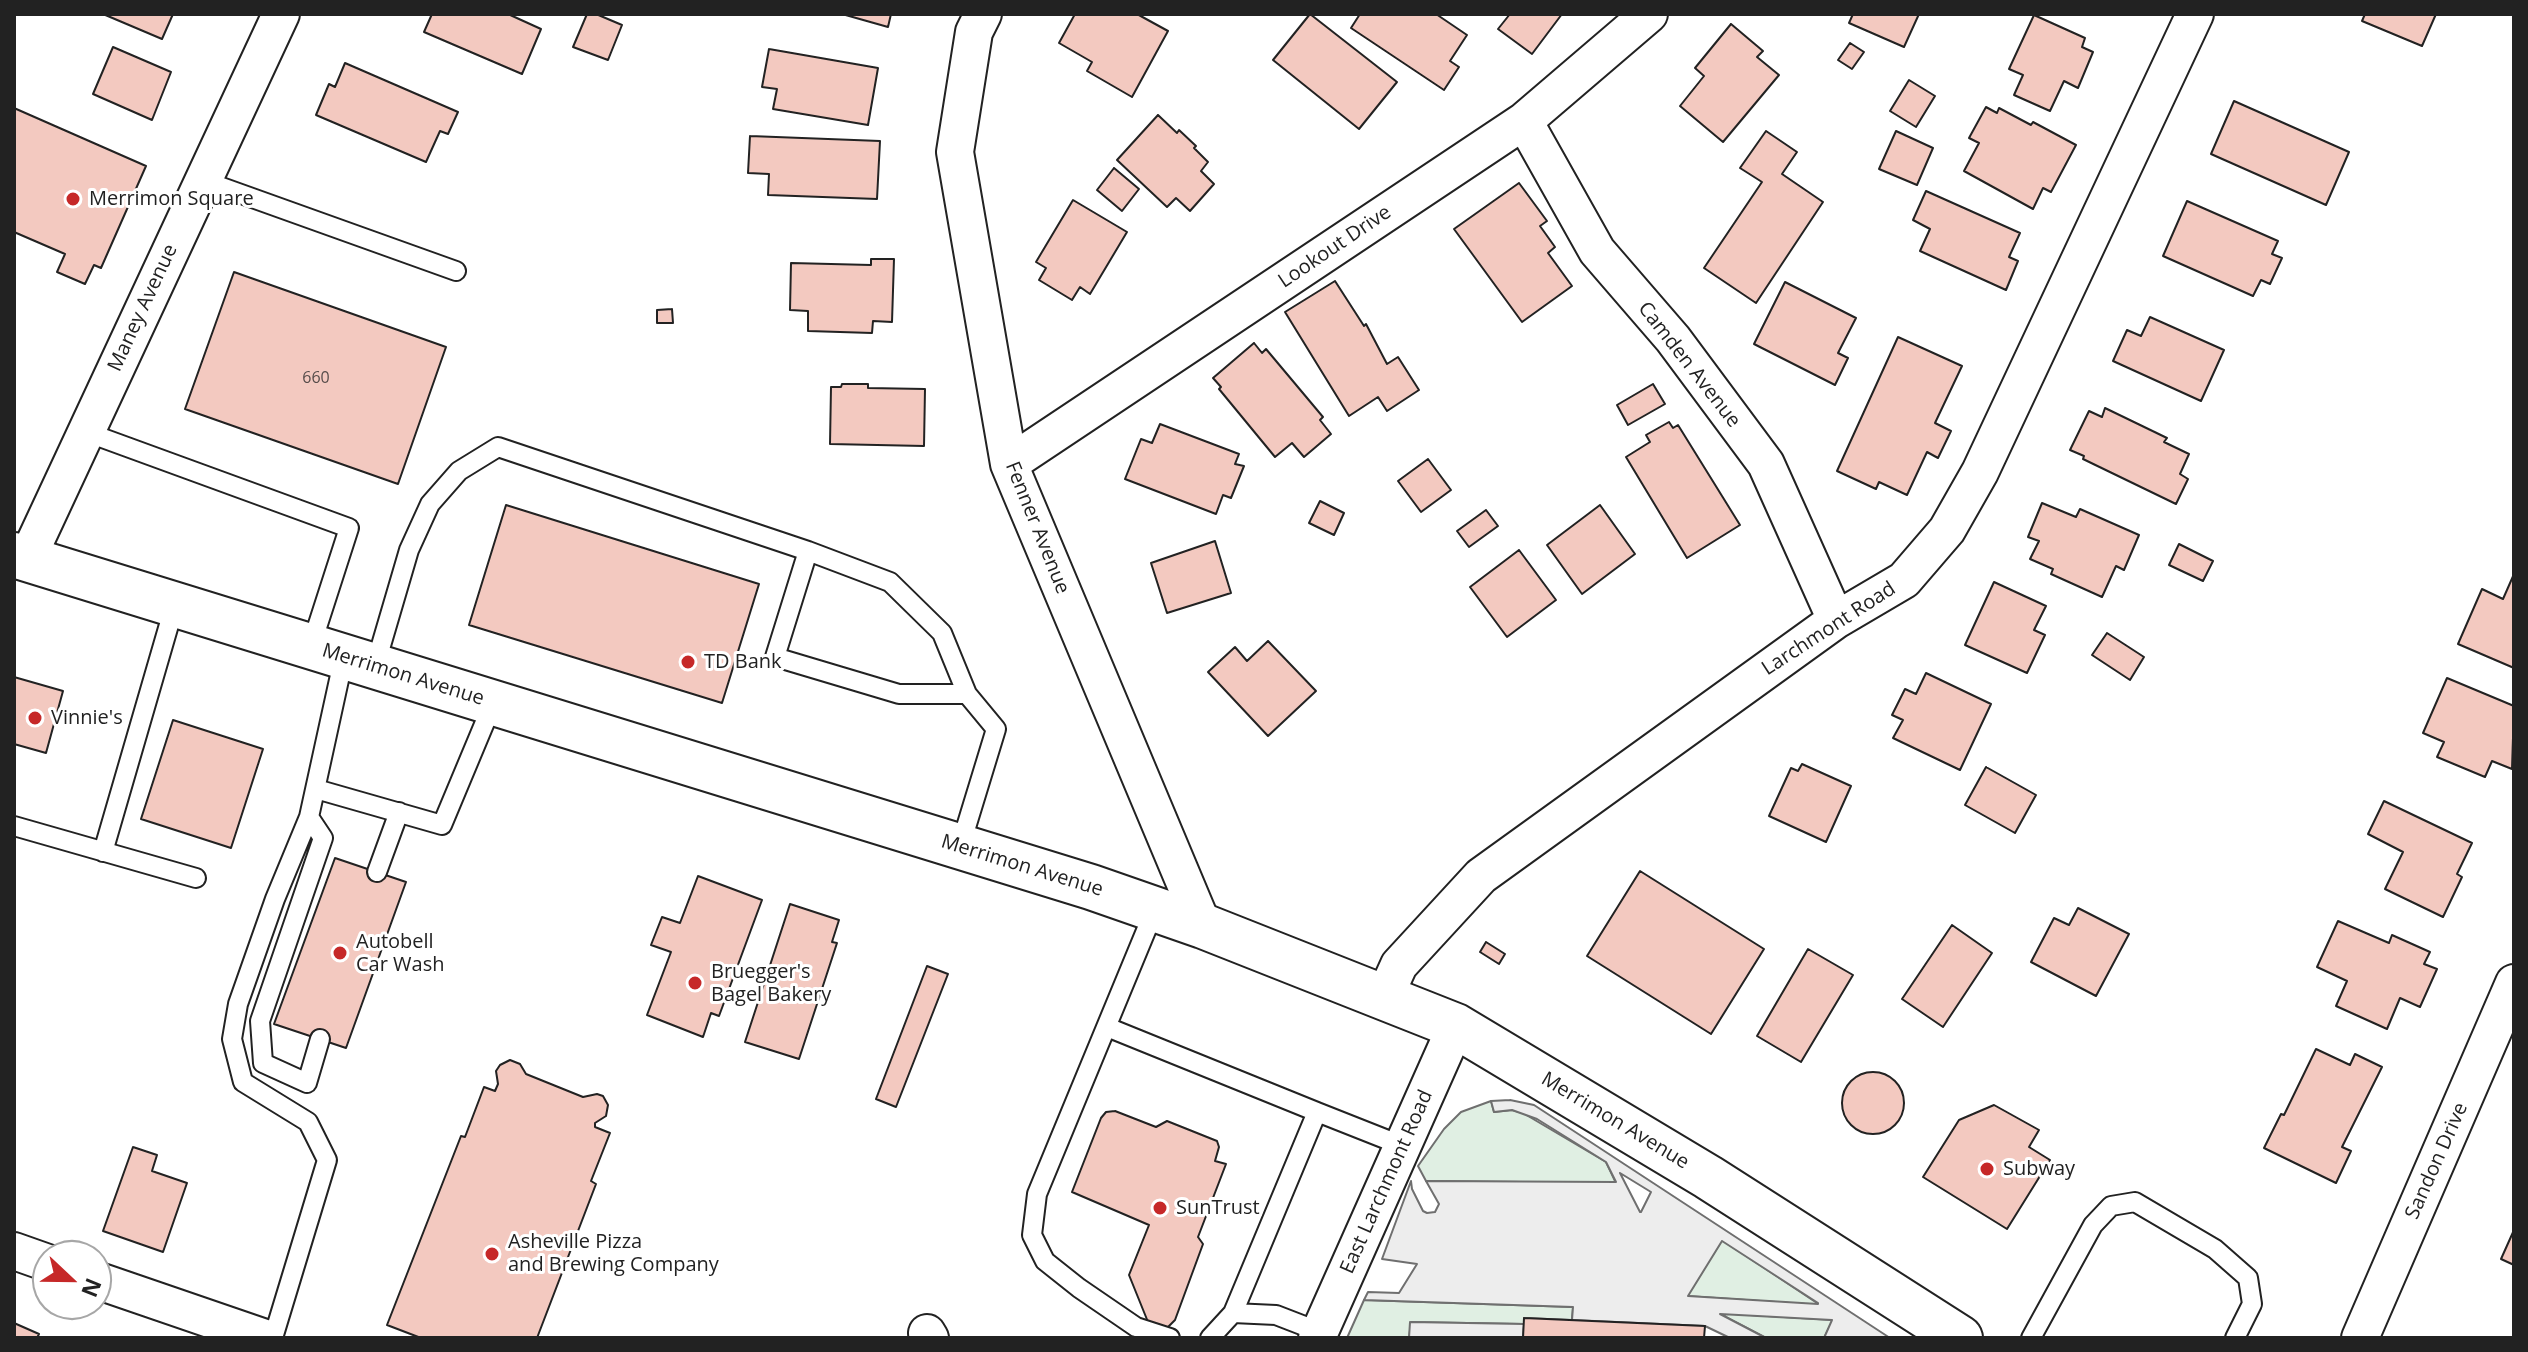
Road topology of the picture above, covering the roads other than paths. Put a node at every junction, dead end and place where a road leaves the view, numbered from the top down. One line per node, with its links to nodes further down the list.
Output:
1 (281, 14): 6 (street, Maney Avenue)
2 (983, 14): 9 (street, Fenner Avenue)
3 (1649, 14): 5 (street, Lookout Drive)
4 (2195, 14): 13 (street, Larchmont Road)
5 (1524, 121): 9 (street, Lookout Drive); 13 (street, Camden Avenue)
6 (202, 180): 7 (lane); 8 (street, Maney Avenue)
7 (456, 271)
8 (86, 432): 11 (street, Maney Avenue); 14 (lane)
9 (1009, 464): 26 (street, Fenner Avenue)
10 (808, 551): 14 (lane); 15 (lane); 15 (lane)
11 (20, 557): 12 (main road, Merrimon Avenue)
12 (175, 604): 14 (main road, Merrimon Avenue); 22 (lane)
13 (1836, 620): 28 (street, Larchmont Road)
14 (343, 656): 16 (main road, Merrimon Avenue); 17 (lane)
15 (967, 694): 21 (lane)
16 (493, 703): 18 (lane); 21 (main road, Merrimon Avenue)
17 (316, 789): 18 (lane); 19 (lane)
18 (399, 812): 23 (lane)
19 (309, 817): 31 (lane); 40 (lane)
20 (14, 826): 22 (lane)
21 (960, 847): 25 (main road, Merrimon Avenue)
22 (103, 852): 24 (lane)
23 (377, 872)
24 (196, 878)
25 (1155, 909): 26 (main road, Merrimon Avenue); 30 (lane)
26 (1203, 926): 28 (main road, Merrimon Avenue)
27 (2514, 983): 38 (street, Sandon Drive)
28 (1384, 998): 29 (main road, Merrimon Avenue)
29 (1456, 1026): 33 (street, East Larchmont Road); 43 (main road, Merrimon Avenue)
30 (1107, 1027): 32 (lane); 41 (lane)
31 (320, 1039)
32 (1317, 1112): 33 (lane); 35 (lane)
33 (1403, 1146): 37 (street, East Larchmont Road)
34 (112, 1286): 36 (street)
35 (1233, 1313): 37 (lane); 42 (lane)
36 (226, 1332): 39 (street)
37 (1319, 1335)
38 (2368, 1335)
39 (265, 1338)
40 (273, 1338)
41 (1170, 1338)
42 (1210, 1338)
43 (1960, 1338)
44 (2031, 1338): 45 (lane)
45 (2235, 1338)

